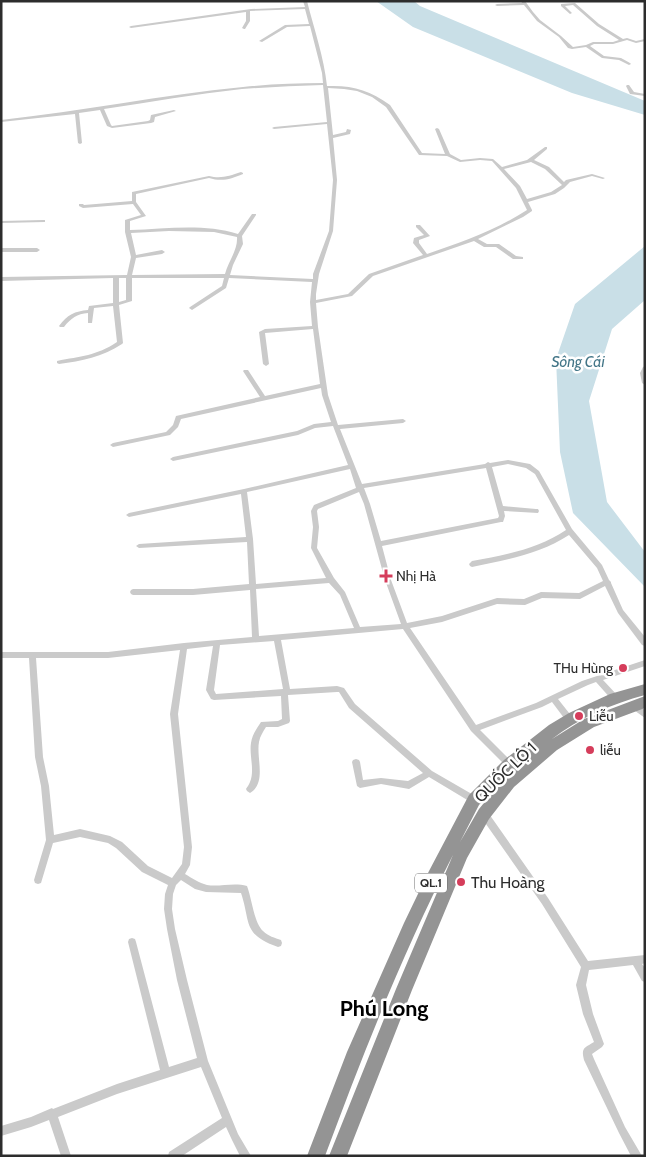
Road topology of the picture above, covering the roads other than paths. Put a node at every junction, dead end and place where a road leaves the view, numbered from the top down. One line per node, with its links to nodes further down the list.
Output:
1 (524, 3): 3 (street); 12 (street)
2 (306, 4): 4 (street); 6 (street)
3 (497, 5)
4 (248, 11): 7 (street); 8 (street)
5 (570, 13): 9 (street)
6 (312, 25): 11 (street); 14 (street)
7 (131, 27)
8 (244, 28)
9 (622, 40): 10 (street); 12 (street)
10 (645, 40)
11 (261, 41)
12 (587, 46): 13 (street)
13 (629, 64)
14 (325, 86): 17 (street); 21 (street); 28 (street)
15 (628, 86): 16 (street)
16 (645, 94)
17 (102, 109): 18 (street); 19 (street)
18 (174, 111)
19 (77, 113): 20 (street); 26 (street)
20 (1, 121)
21 (329, 123): 22 (street); 25 (street)
22 (274, 128)
23 (437, 129): 28 (street)
24 (349, 130): 25 (street)
25 (330, 136): 54 (street)
26 (80, 143)
27 (545, 148): 29 (street)
28 (448, 155): 30 (street)
29 (531, 160): 30 (street); 33 (street)
30 (502, 168): 34 (street)
31 (241, 173): 35 (street)
32 (603, 178): 33 (street)
33 (564, 184): 34 (street)
34 (526, 201): 43 (street)
35 (134, 202): 36 (street); 41 (street)
36 (81, 206)
37 (254, 215): 42 (street)
38 (43, 221): 39 (street)
39 (1, 222)
40 (418, 226): 47 (street)
41 (128, 232): 42 (street); 48 (street)
42 (239, 236): 52 (street)
43 (474, 239): 47 (street); 49 (street)
44 (1, 250): 45 (street)
45 (38, 250)
46 (162, 252): 48 (street)
47 (426, 256): 55 (street)
48 (134, 257): 51 (street)
49 (521, 258)
50 (116, 276): 51 (street); 53 (street); 56 (street)
51 (129, 276): 52 (street); 56 (street)
52 (226, 276): 54 (street); 57 (street)
53 (1, 279)
54 (315, 281): 55 (street)
55 (313, 302): 61 (street)
56 (116, 304): 58 (street); 62 (street)
57 (192, 308)
58 (90, 311): 59 (street); 60 (street)
59 (90, 322)
60 (62, 326)
61 (315, 327): 63 (street); 67 (street)
62 (59, 362)
63 (266, 364)
64 (645, 368): 66 (street)
65 (246, 371): 68 (street)
66 (645, 383)
67 (324, 385): 68 (street); 70 (street)
68 (263, 398): 71 (street)
69 (403, 421): 70 (street)
70 (335, 425): 72 (street); 74 (street)
71 (112, 445)
72 (173, 459)
73 (488, 464): 75 (street); 77 (street); 80 (street)
74 (352, 466): 75 (street); 76 (street)
75 (359, 488): 82 (street); 85 (street)
76 (244, 491): 79 (street); 81 (street)
77 (500, 508): 78 (street); 82 (street)
78 (536, 511)
79 (129, 515)
80 (570, 531): 84 (street); 86 (street)
81 (250, 539): 83 (street); 87 (street)
82 (379, 544): 89 (street)
83 (139, 546)
84 (472, 564)
85 (331, 580): 87 (street); 90 (street)
86 (608, 582): 89 (street); 94 (street)
87 (253, 586): 88 (street); 92 (street)
88 (133, 592)
89 (405, 626): 90 (street); 105 (street)
90 (358, 630): 91 (street)
91 (277, 638): 92 (street); 100 (street)
92 (256, 639): 93 (street)
93 (217, 643): 95 (street); 100 (street)
94 (645, 643)
95 (184, 646): 97 (street); 113 (street)
96 (1, 655): 97 (street)
97 (32, 656): 112 (street)
98 (645, 663): 99 (street)
99 (598, 679): 101 (street); 102 (street)
100 (286, 692): 108 (street); 109 (street)
101 (553, 698): 104 (street); 105 (street)
102 (615, 698): 103 (highway, QUỐC LỘ 1 / QL.1); 104 (highway, QUỐC LỘ 1 / QL.1)
103 (642, 700): 111 (highway, QUỐC LỘ 1 / QL.1)
104 (570, 720): 107 (highway, QUỐC LỘ 1 / QL.1)
105 (474, 729): 107 (street)
106 (356, 762): 108 (street)
107 (509, 764): 110 (highway, QUỐC LỘ 1 / QL.1)
108 (429, 773): 110 (street)
109 (250, 789)
110 (474, 800): 129 (highway, QUỐC LỘ 1 / QL.1)
111 (484, 814): 119 (street); 130 (highway, QUỐC LỘ 1 / QL.1)
112 (50, 840): 114 (street); 115 (street)
113 (180, 875): 115 (street); 117 (street)
114 (38, 880)
115 (173, 882): 121 (street)
116 (132, 942): 122 (street)
117 (278, 943)
118 (640, 960): 119 (street); 120 (street)
119 (586, 966): 131 (street)
120 (645, 978)
121 (203, 1062): 122 (street); 124 (street)
122 (166, 1073): 123 (street)
123 (52, 1113): 125 (street); 126 (street)
124 (228, 1120): 127 (street); 128 (street)
125 (1, 1131)
126 (66, 1156)
127 (173, 1156)
128 (246, 1156)
129 (316, 1156)
130 (338, 1156)
131 (637, 1156)

